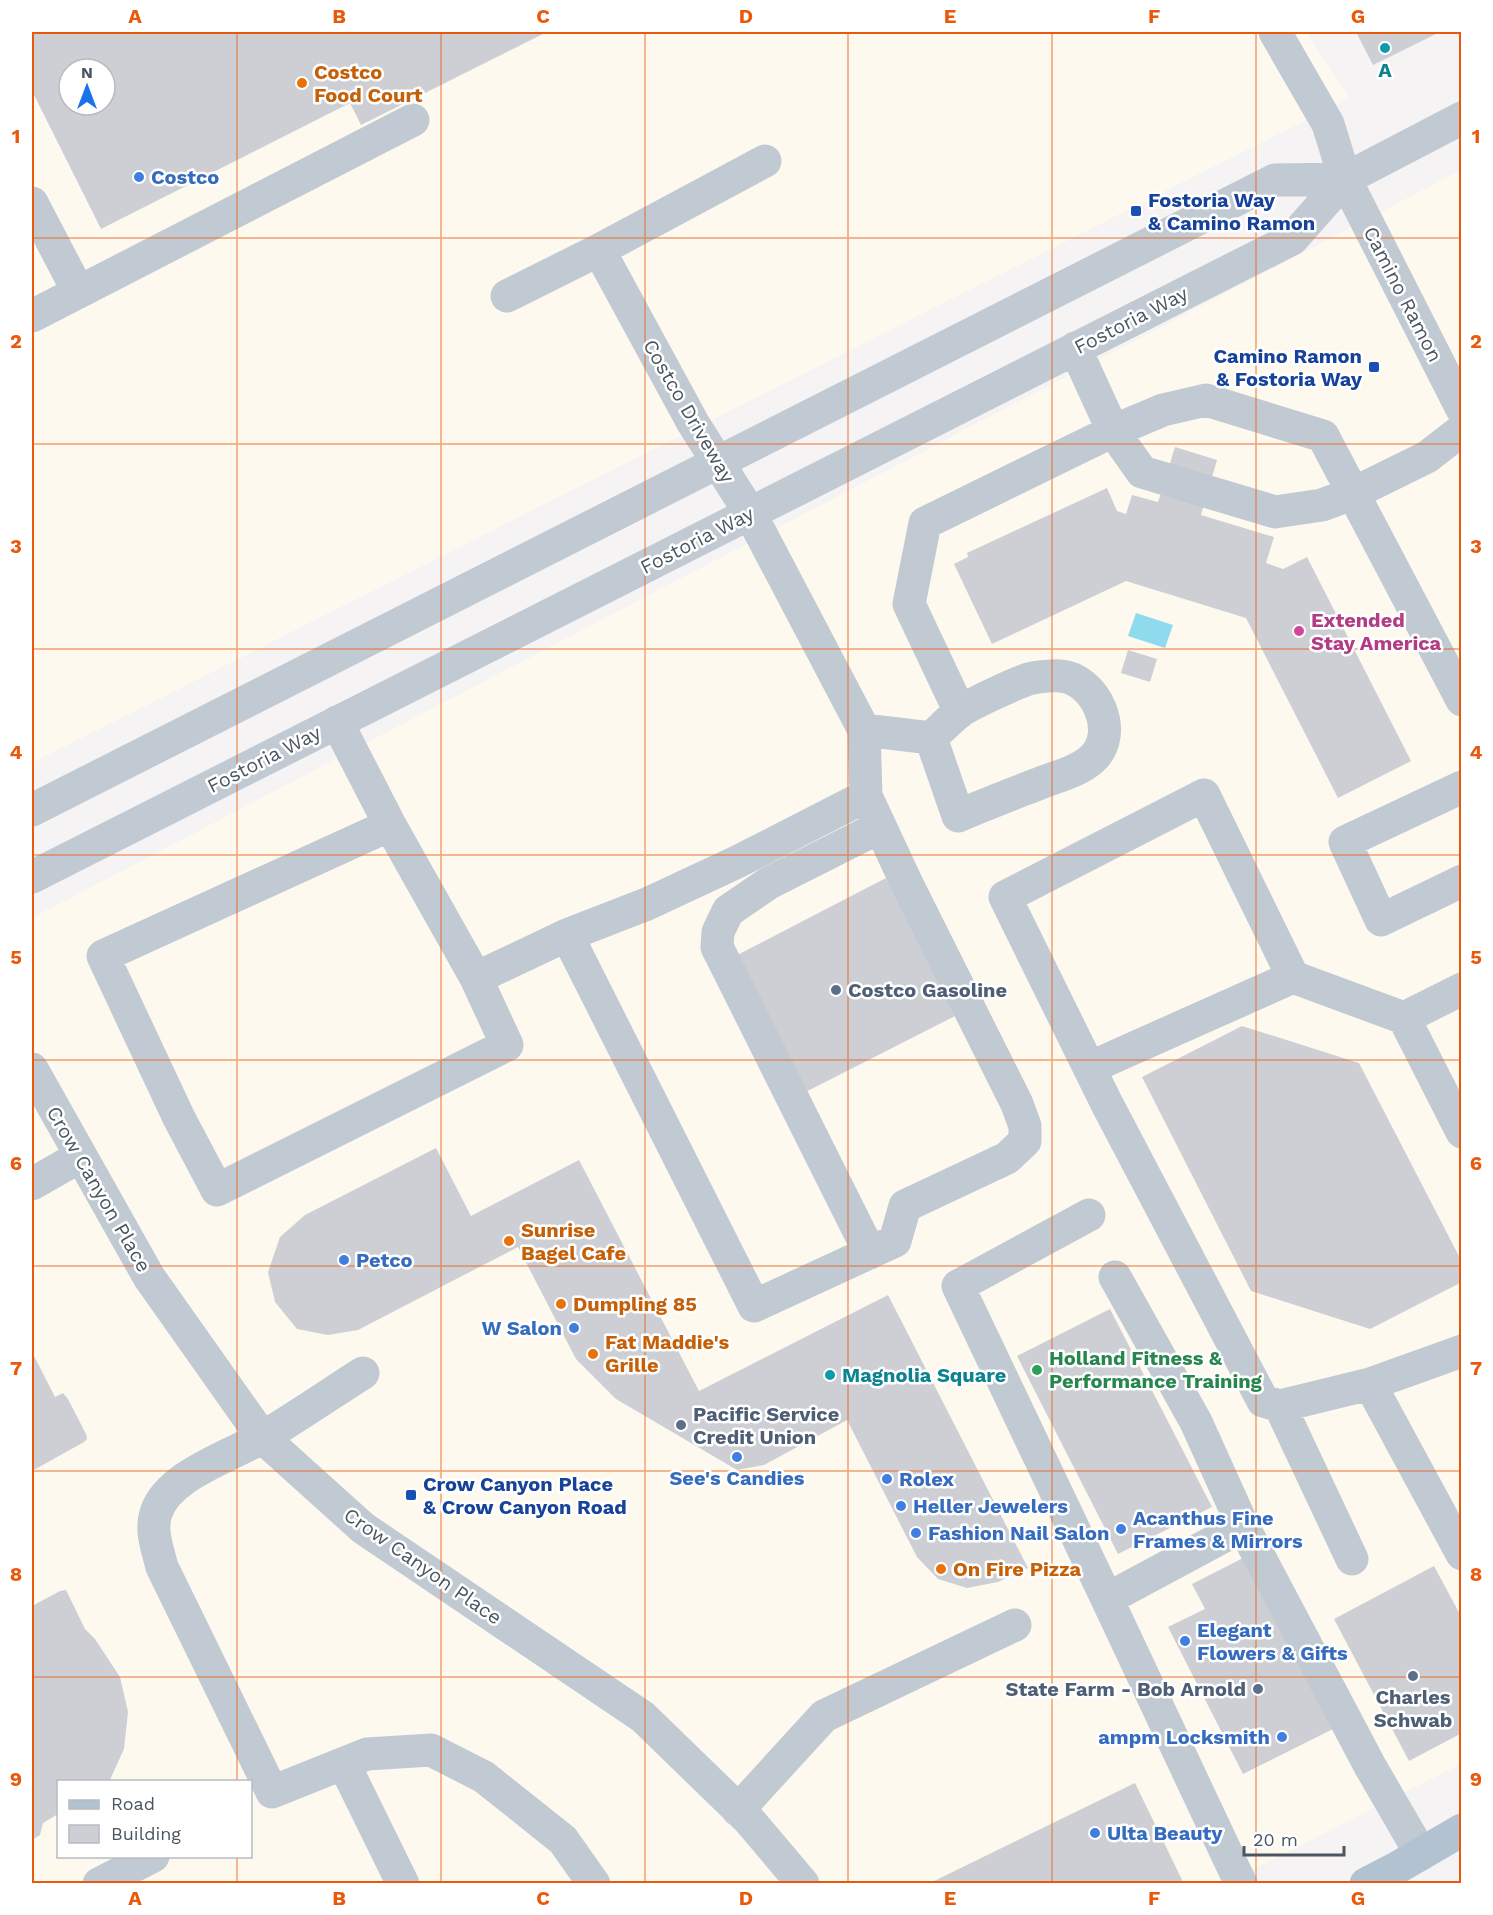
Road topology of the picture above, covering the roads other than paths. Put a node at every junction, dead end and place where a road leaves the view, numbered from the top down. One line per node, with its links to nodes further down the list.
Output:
1 (1275, 32): 5 (street, Camino Ramon)
2 (1461, 118): 5 (street, Fostoria Way)
3 (413, 120): 8 (street)
4 (765, 161): 7 (street)
5 (1345, 179): 11 (street, Fostoria Way); 12 (street, Camino Ramon); 15 (street, Fostoria Way)
6 (32, 203): 8 (street)
7 (599, 250): 9 (street); 15 (street, Costco Driveway)
8 (78, 291): 10 (street)
9 (507, 296)
10 (32, 316)
11 (1075, 348): 14 (street); 17 (street, Fostoria Way)
12 (1461, 409)
13 (1461, 430): 16 (street)
14 (1113, 431): 16 (street); 16 (street); 19 (street)
15 (718, 462): 17 (street, Costco Driveway); 25 (street, Fostoria Way)
16 (1354, 493): 18 (street)
17 (750, 513): 20 (street, Fostoria Way); 21 (street, Costco Driveway)
18 (1461, 700)
19 (960, 712): 22 (street); 22 (street)
20 (338, 722): 26 (street); 28 (street, Fostoria Way)
21 (864, 730): 22 (street); 24 (street)
22 (931, 738)
23 (1461, 787): 29 (street)
24 (866, 796): 27 (street); 30 (street)
25 (32, 810)
26 (390, 825): 32 (street); 32 (street)
27 (880, 827): 42 (street); 42 (street)
28 (32, 877)
29 (1461, 880)
30 (567, 935): 32 (street); 42 (street)
31 (1293, 977): 34 (street); 35 (street); 35 (street)
32 (477, 978)
33 (1461, 988): 34 (street)
34 (1404, 1018): 37 (street)
35 (1089, 1068): 47 (street)
36 (32, 1069): 39 (street, Crow Canyon Place)
37 (1451, 1084): 38 (street)
38 (1461, 1132)
39 (81, 1156): 40 (street); 48 (street, Crow Canyon Place)
40 (32, 1184)
41 (1089, 1215): 52 (street)
42 (870, 1253)
43 (1115, 1277): 49 (street)
44 (1461, 1353): 46 (street)
45 (363, 1373): 48 (street)
46 (1370, 1384): 47 (street); 50 (street)
47 (1280, 1406): 51 (street)
48 (262, 1437): 55 (street); 56 (street, Crow Canyon Place)
49 (1243, 1526): 52 (street); 58 (street)
50 (1461, 1554)
51 (1352, 1559)
52 (1107, 1599): 64 (street)
53 (1015, 1625): 56 (street)
54 (344, 1764): 55 (street); 61 (street); 62 (street)
55 (261, 1798)
56 (738, 1810): 63 (street, Crow Canyon Place)
57 (1461, 1830): 58 (main road)
58 (1421, 1854): 65 (main road)
59 (151, 1858): 60 (street)
60 (99, 1884)
61 (403, 1884)
62 (594, 1884)
63 (803, 1884)
64 (1241, 1884)
65 (1366, 1884)

